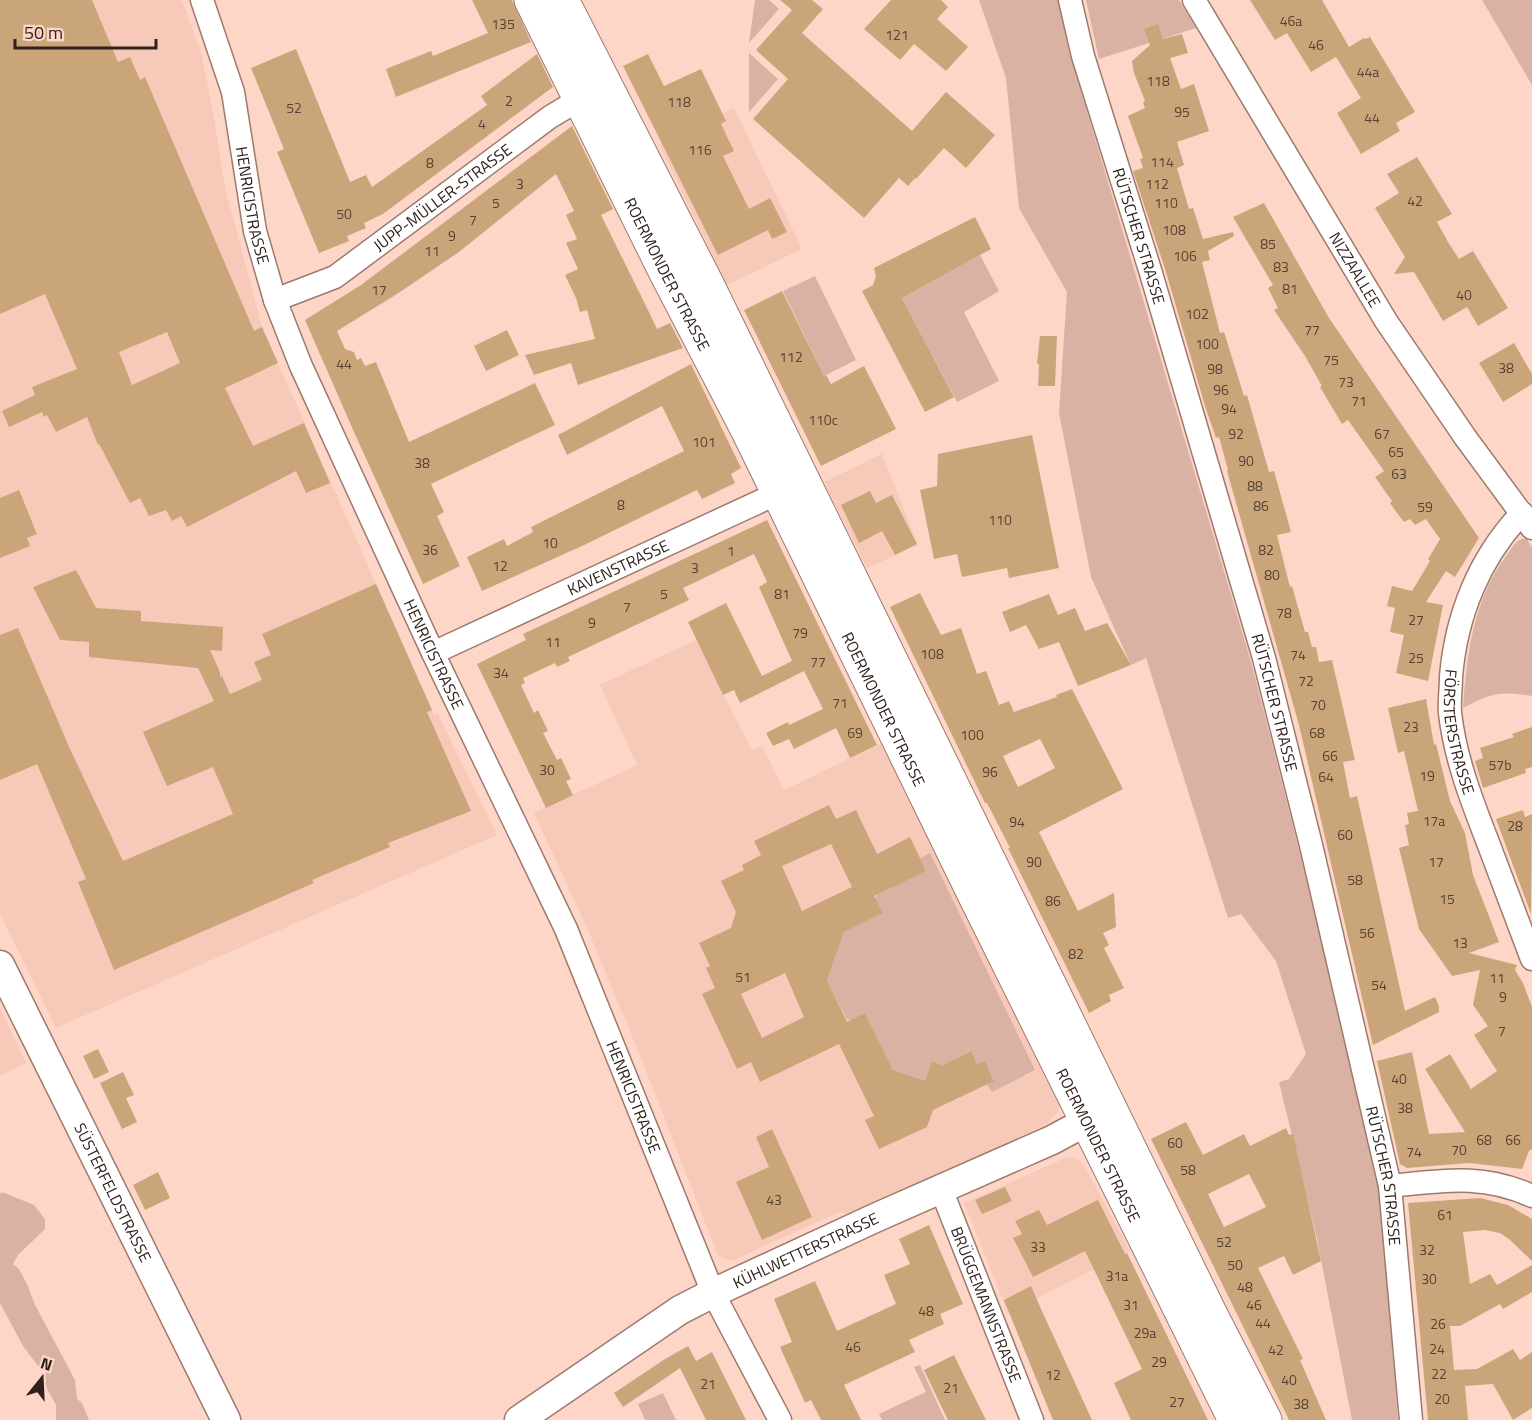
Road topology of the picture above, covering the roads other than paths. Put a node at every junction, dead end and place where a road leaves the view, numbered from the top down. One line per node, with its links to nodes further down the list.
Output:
1 (202, 0): 7 (street, HENRICISTRASSE)
2 (531, 0): 6 (main road, ROERMONDER STRASSE)
3 (562, 0): 6 (main road, ROERMONDER STRASSE)
4 (1070, 0): 14 (street, RÜTSCHER STRASSE)
5 (1194, 0): 9 (street, NIZZAALLEE)
6 (593, 92): 7 (street, JUPP-MÜLLER-STRASSE); 8 (main road, ROERMONDER STRASSE)
7 (275, 300): 10 (street, HENRICISTRASSE)
8 (790, 487): 10 (street, KAVENSTRASSE); 13 (main road, ROERMONDER STRASSE)
9 (1527, 521): 11 (street, FÖRSTERSTRASSE)
10 (433, 653): 17 (street, HENRICISTRASSE)
11 (1532, 959)
12 (0, 966): 19 (street, SÜSTERFELDSTRASSE)
13 (1099, 1115): 15 (street, KÜHLWETTERSTRASSE); 22 (main road, ROERMONDER STRASSE); 23 (main road, ROERMONDER STRASSE)
14 (1390, 1186): 16 (street); 24 (street, RÜTSCHER STRASSE)
15 (941, 1189): 17 (street, KÜHLWETTERSTRASSE); 21 (street, BRÜGGEMANNSTRASSE)
16 (1532, 1196)
17 (713, 1293): 18 (street, KÜHLWETTERSTRASSE); 20 (street, HENRICISTRASSE)
18 (525, 1418)
19 (226, 1420)
20 (780, 1420)
21 (1032, 1420)
22 (1235, 1420)
23 (1265, 1420)
24 (1412, 1420)

